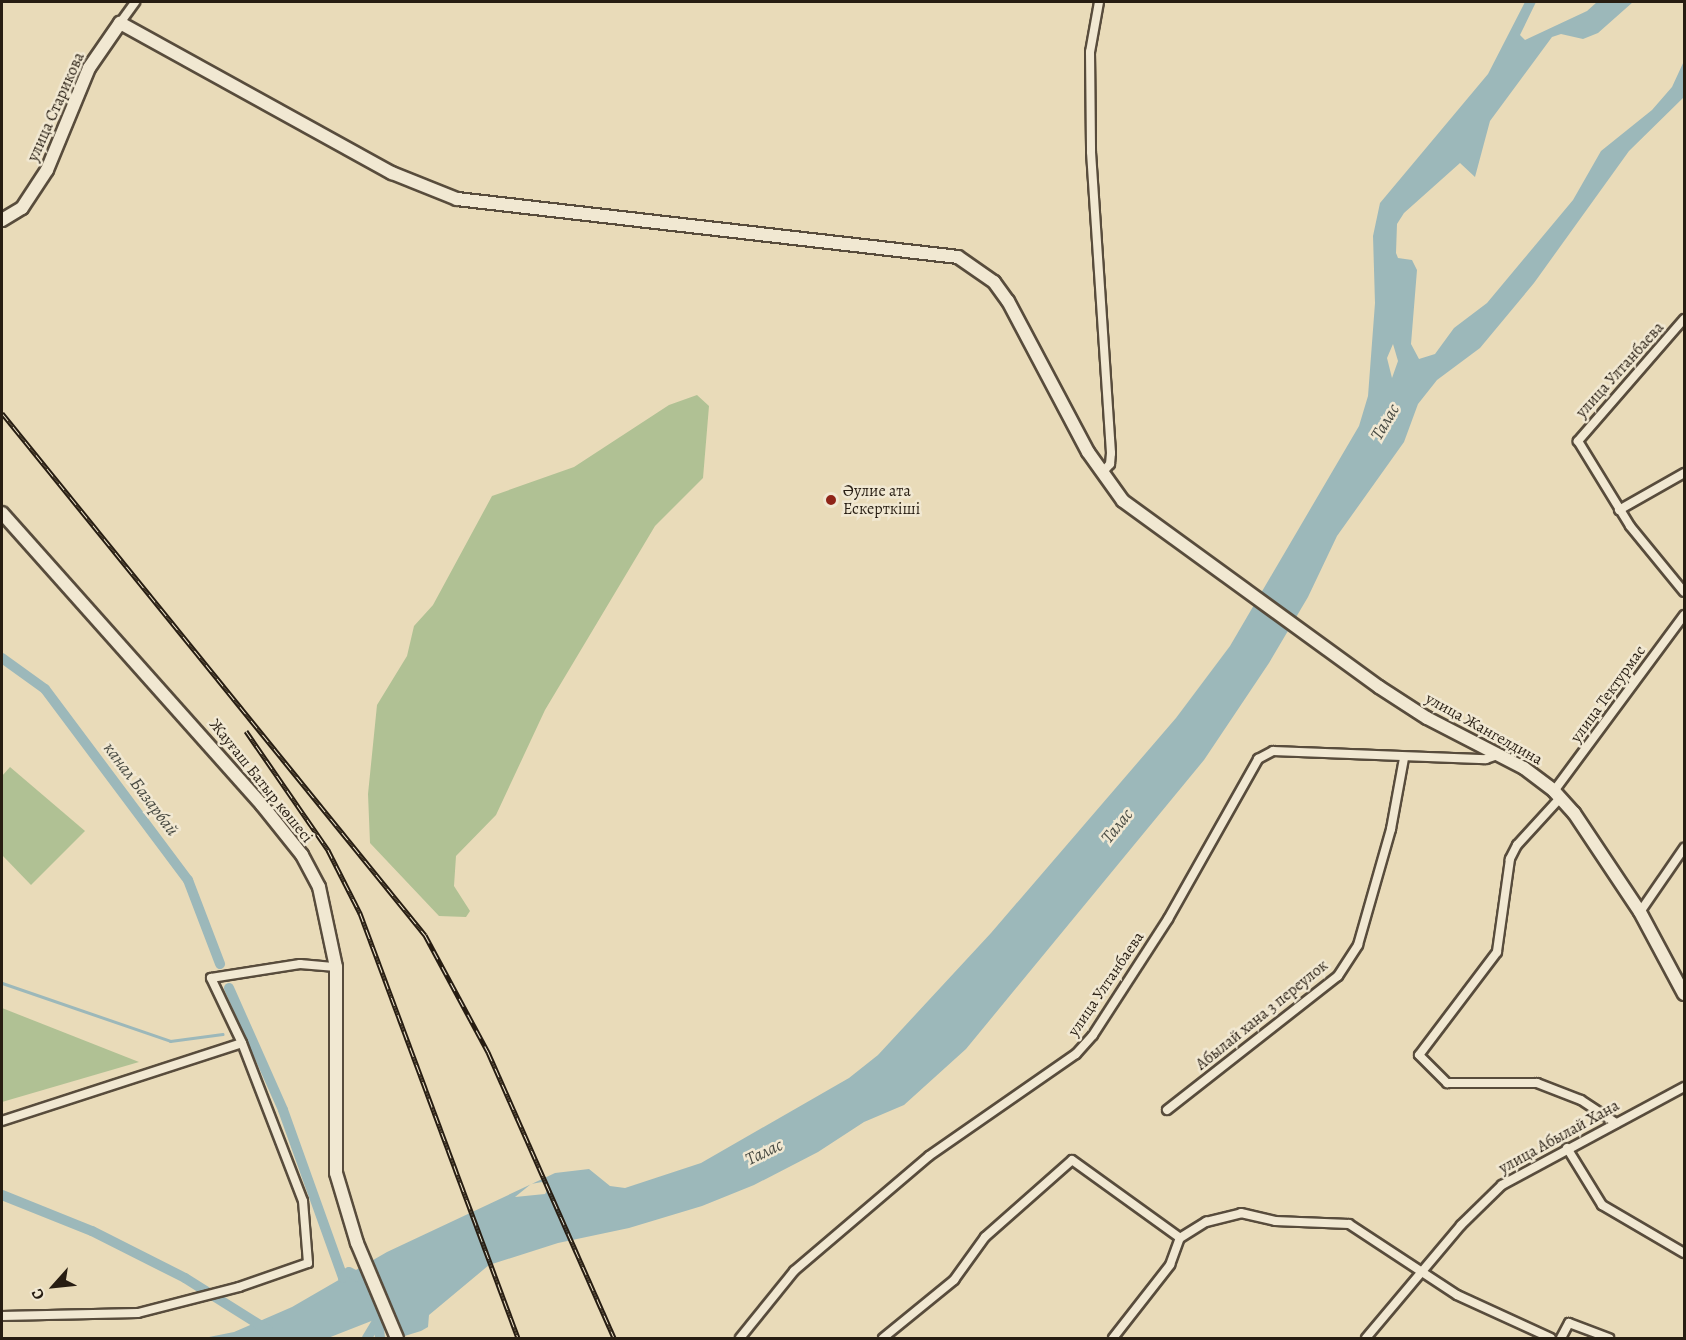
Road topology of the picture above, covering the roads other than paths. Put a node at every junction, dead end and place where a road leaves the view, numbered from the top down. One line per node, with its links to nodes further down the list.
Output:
1 (135, 2): 3 (street, улица Старикова)
2 (1100, 2): 6 (street)
3 (120, 23): 4 (street, улица Старикова); 6 (street, улица Жангелдина)
4 (2, 220)
5 (1684, 319): 8 (street, улица Ултанбаева)
6 (1102, 473): 12 (street, улица Жангелдина)
7 (1684, 473): 8 (street)
8 (1619, 510): 10 (street)
9 (2, 513): 17 (street, Жауғаш Батыр көшесі)
10 (1684, 592)
11 (1684, 615): 14 (street, улица Тектурмас)
12 (1500, 754): 13 (street, улица Ултанбаева); 14 (street, улица Жангелдина)
13 (1404, 758): 21 (street, Абылай хана 3 переулок); 30 (street, улица Ултанбаева)
14 (1557, 794): 16 (street, улица Жангелдина); 23 (street, улица Тектурмас)
15 (1684, 848): 16 (street)
16 (1640, 912): 18 (street, улица Жангелдина)
17 (336, 967): 19 (street); 29 (street, Жауғаш Батыр көшесі)
18 (1684, 994)
19 (242, 1043): 22 (street); 28 (street)
20 (1684, 1087): 23 (street, улица Абылай Хана)
21 (1167, 1110)
22 (2, 1121)
23 (1616, 1123): 24 (street, улица Абылай Хана)
24 (1567, 1148): 26 (street); 27 (street, улица Абылай Хана)
25 (1180, 1238): 27 (street); 31 (street); 32 (street)
26 (1684, 1253)
27 (1422, 1275): 33 (street, улица Абылай Хана); 34 (street)
28 (2, 1316)
29 (397, 1338)
30 (740, 1338)
31 (883, 1338)
32 (1113, 1338)
33 (1366, 1338)
34 (1551, 1338)
35 (1561, 1338): 36 (street)
36 (1610, 1338)

